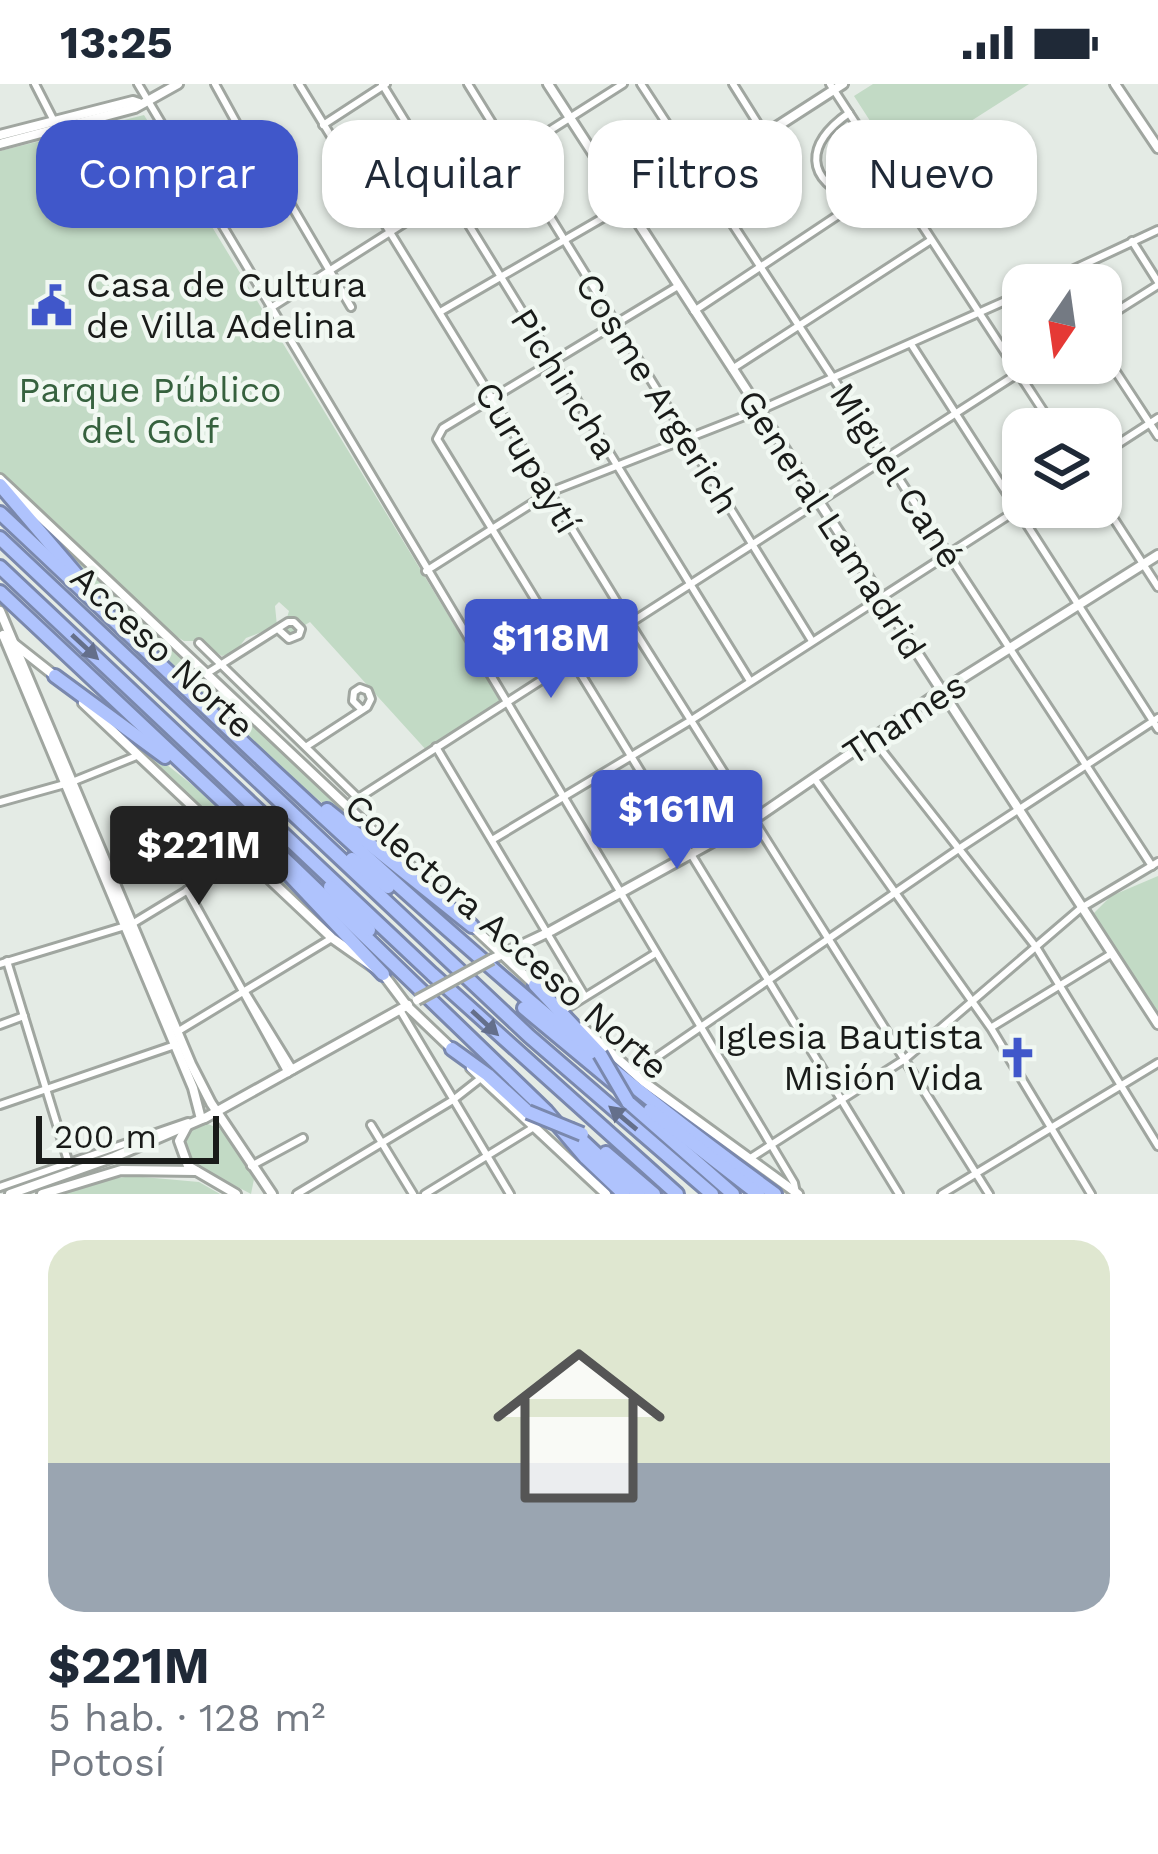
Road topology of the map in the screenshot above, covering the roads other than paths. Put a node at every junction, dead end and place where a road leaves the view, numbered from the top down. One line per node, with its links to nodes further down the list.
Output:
1 (35, 84): 17 (street)
2 (138, 84): 14 (street)
3 (215, 84): 20 (street)
4 (299, 84): 29 (street, Curupaytí)
5 (468, 84): 23 (street, Cosme Argerich)
6 (548, 84): 16 (street, General Lamadrid)
7 (623, 84): 16 (street)
8 (641, 84): 24 (street, Miguel Cané)
9 (733, 84): 25 (street)
10 (1115, 84): 35 (street)
11 (178, 85): 14 (street)
12 (384, 85): 21 (street); 22 (street, Pichincha)
13 (836, 86): 15 (street); 26 (street)
14 (143, 102): 18 (street); 19 (street); 33 (street)
15 (849, 113): 27 (street); 28 (street)
16 (571, 119): 30 (street); 34 (street, General Lamadrid)
17 (53, 120)
18 (68, 120)
19 (155, 120)
20 (235, 120)
21 (331, 120)
22 (404, 120)
23 (490, 120)
24 (665, 120)
25 (756, 120)
26 (787, 120)
27 (840, 120)
28 (854, 120)
29 (322, 123)
30 (564, 123)
31 (36, 129): 33 (street)
32 (826, 131): 36 (street)
33 (0, 140)
34 (588, 146)
35 (1158, 148)
36 (826, 180)
37 (298, 217): 55 (street)
38 (826, 223): 54 (street)
39 (588, 227): 51 (street)
40 (222, 228): 62 (street)
41 (388, 228): 49 (street, Curupaytí)
42 (397, 228): 49 (street)
43 (468, 228): 56 (street, Pichincha)
44 (556, 228): 51 (street, Cosme Argerich)
45 (640, 228): 58 (street, General Lamadrid)
46 (737, 228): 54 (street, Miguel Cané)
47 (924, 228): 50 (street)
48 (1158, 230): 52 (street)
49 (391, 232): 55 (street); 64 (street, Curupaytí)
50 (932, 240): 65 (street); 67 (street)
51 (564, 241): 56 (street); 66 (street, Cosme Argerich)
52 (1132, 241): 53 (street); 57 (street)
53 (1091, 264)
54 (762, 266): 63 (street); 67 (street, Miguel Cané)
55 (329, 272): 60 (street); 62 (street)
56 (498, 277): 64 (street); 70 (street, Pichincha)
57 (1158, 284): 61 (street)
58 (678, 286): 63 (street, General Lamadrid); 66 (street)
59 (1002, 303): 65 (street)
60 (351, 307)
61 (1122, 307)
62 (269, 309): 100 (street)
63 (694, 311): 71 (street, General Lamadrid)
64 (440, 312): 75 (street, Curupaytí)
65 (979, 313): 68 (street); 69 (street)
66 (617, 326): 70 (street); 81 (street, Cosme Argerich)
67 (799, 326): 71 (street); 72 (street, Miguel Cané)
68 (910, 344): 72 (street); 77 (street)
69 (1002, 348)
70 (552, 362): 75 (street); 84 (street, Pichincha)
71 (733, 369): 76 (street, General Lamadrid)
72 (834, 379): 76 (street); 83 (street, Miguel Cané)
73 (1122, 381): 79 (street)
74 (1002, 384): 77 (street)
75 (493, 398): 87 (street, Curupaytí); 93 (street)
76 (760, 410): 81 (street); 88 (street, General Lamadrid)
77 (956, 415): 83 (street); 86 (street)
78 (1158, 418): 79 (street)
79 (1150, 423): 80 (street); 82 (street)
80 (1158, 436)
81 (686, 440): 84 (street); 95 (street, Cosme Argerich)
82 (1122, 441)
83 (886, 456): 88 (street); 96 (street, Miguel Cané)
84 (616, 466): 87 (street); 101 (street, Pichincha)
85 (0, 482): 109 (highway); 118 (street)
86 (1002, 482)
87 (550, 492): 93 (street); 107 (street, Curupaytí)
88 (819, 502): 95 (street); 104 (street, General Lamadrid)
89 (0, 513): 109 (highway, Colectora Acceso Norte)
90 (1002, 520): 96 (street)
91 (1032, 528): 105 (street)
92 (1120, 528): 98 (street)
93 (489, 530): 100 (street); 115 (street)
94 (0, 538): 142 (highway, Acceso Norte)
95 (752, 546): 101 (street); 111 (street, Cosme Argerich)
96 (949, 554): 104 (street); 113 (street, Miguel Cané)
97 (1158, 555): 98 (street, Thames)
98 (1144, 564): 102 (street); 105 (street, Thames)
99 (0, 567): 143 (highway, Acceso Norte, one-way to 143)
100 (426, 571): 122 (street)
101 (691, 586): 107 (street); 120 (street, Pichincha)
102 (1158, 586)
103 (0, 592): 137 (highway)
104 (879, 598): 111 (street); 121 (street, General Lamadrid)
105 (1078, 607): 113 (street, Thames); 125 (street)
106 (0, 611): 110 (street)
107 (631, 625): 115 (street); 124 (street, Curupaytí)
108 (279, 630): 114 (street)
109 (128, 633): 131 (highway, Colectora Acceso Norte)
110 (5, 634): 116 (street); 117 (street)
111 (812, 641): 120 (street)
112 (199, 643): 114 (street)
113 (1010, 650): 121 (street, Thames); 132 (street, Miguel Cané)
114 (220, 663): 118 (street); 127 (street)
115 (572, 663): 122 (street); 130 (street)
116 (42, 664): 117 (street); 119 (street)
117 (22, 670): 134 (street)
118 (206, 674): 139 (street)
119 (55, 676): 129 (street); 137 (highway)
120 (750, 681): 124 (street)
121 (940, 692): 126 (street, Thames); 140 (street, General Lamadrid)
122 (508, 704): 128 (street); 136 (street)
123 (362, 710): 127 (street)
124 (693, 719): 130 (street); 141 (street, Curupaytí)
125 (1156, 723): 132 (street)
126 (872, 738): 133 (street, Thames); 145 (street)
127 (307, 746): 135 (street)
128 (436, 747): 135 (street); 144 (street)
129 (139, 755): 134 (street); 147 (street)
130 (630, 757): 136 (street); 146 (street)
131 (265, 762): 154 (highway); 226 (highway, Colectora Acceso Norte)
132 (1083, 765): 140 (street); 148 (street, Miguel Cané)
133 (814, 778): 141 (street, Thames); 151 (street)
134 (67, 782): 138 (street); 153 (street)
135 (358, 798): 139 (street)
136 (563, 798): 144 (street); 150 (street)
137 (222, 800): 163 (highway); 219 (highway)
138 (0, 802)
139 (346, 806): 154 (street)
140 (1017, 810): 145 (street); 152 (street, General Lamadrid)
141 (756, 818): 146 (street, Thames); 157 (street, Curupaytí)
142 (299, 819): 223 (highway, Acceso Norte, one-way to 142); 225 (highway)
143 (278, 828): 220 (highway); 222 (highway, Acceso Norte, one-way to 222)
144 (492, 841): 155 (street)
145 (960, 848): 151 (street); 158 (street)
146 (690, 854): 150 (street, Thames); 164 (street)
147 (244, 856): 149 (street); 156 (street)
148 (1155, 864): 152 (street)
149 (187, 890): 153 (street); 167 (street)
150 (620, 893): 155 (street, Thames); 159 (street)
151 (897, 893): 157 (street); 169 (street)
152 (1081, 908): 158 (street); 161 (street, General Lamadrid)
153 (127, 924): 162 (street); 177 (street); 178 (street)
154 (472, 926): 160 (street)
155 (547, 933): 160 (street, Thames); 168 (street)
156 (332, 938): 163 (street); 167 (street)
157 (830, 938): 164 (street); 180 (street, Curupaytí)
158 (1036, 947): 166 (street); 169 (street)
159 (656, 953): 168 (street); 175 (street)
160 (502, 954): 165 (street); 170 (street, Thames, bridge)
161 (1112, 954): 166 (street); 173 (street, General Lamadrid)
162 (4, 963): 172 (street)
163 (383, 974): 170 (street)
164 (769, 981): 175 (street); 187 (street)
165 (535, 985): 171 (street); 224 (highway, bridge)
166 (1060, 986): 176 (street); 185 (street)
167 (242, 989): 177 (street); 182 (street)
168 (584, 995): 171 (street)
169 (973, 1002): 176 (street); 180 (street)
170 (403, 1008): 179 (street); 182 (street, Thames); 188 (street)
171 (564, 1010): 183 (street)
172 (24, 1016): 174 (street); 186 (street)
173 (1158, 1024)
174 (0, 1025)
175 (700, 1027): 183 (street); 198 (street)
176 (991, 1028): 195 (street)
177 (177, 1029): 178 (street); 190 (street)
178 (174, 1046): 186 (street); 191 (street)
179 (452, 1049): 184 (street); 221 (highway, bridge)
180 (905, 1059): 187 (street); 205 (street, Curupaytí)
181 (1158, 1064): 185 (street)
182 (291, 1071): 190 (street, Thames)
183 (634, 1073): 201 (street)
184 (481, 1078): 188 (street); 194 (street)
185 (1121, 1086): 195 (street); 199 (street)
186 (46, 1090): 189 (street); 202 (street)
187 (842, 1099): 198 (street); 227 (street)
188 (453, 1100): 197 (street); 200 (street)
189 (0, 1105)
190 (218, 1112): 191 (street, Thames); 193 (street)
191 (198, 1120): 193 (street); 202 (street); 204 (street); 210 (street, Thames)
192 (371, 1125): 197 (street)
193 (227, 1126): 203 (street)
194 (534, 1127): 200 (street); 218 (street)
195 (1052, 1129): 205 (street); 230 (street)
196 (302, 1138): 203 (street)
197 (382, 1143): 214 (street); 215 (street)
198 (771, 1145): 201 (street); 209 (street)
199 (1158, 1147)
200 (487, 1156): 216 (street); 217 (street)
201 (748, 1159): 209 (street)
202 (69, 1164): 207 (street)
203 (251, 1166): 206 (street)
204 (196, 1171): 208 (street); 211 (street)
205 (976, 1174): 228 (street); 229 (street, Curupaytí)
206 (262, 1182): 212 (street); 213 (street)
207 (0, 1187)
208 (230, 1191)
209 (797, 1193)
210 (10, 1194)
211 (42, 1194)
212 (259, 1194)
213 (272, 1194)
214 (297, 1194)
215 (413, 1194)
216 (425, 1194)
217 (510, 1194)
218 (606, 1194)
219 (624, 1194)
220 (640, 1194)
221 (654, 1194)
222 (677, 1194)
223 (712, 1194)
224 (733, 1194)
225 (758, 1194)
226 (775, 1194)
227 (899, 1194)
228 (942, 1194)
229 (989, 1194)
230 (1091, 1194)

